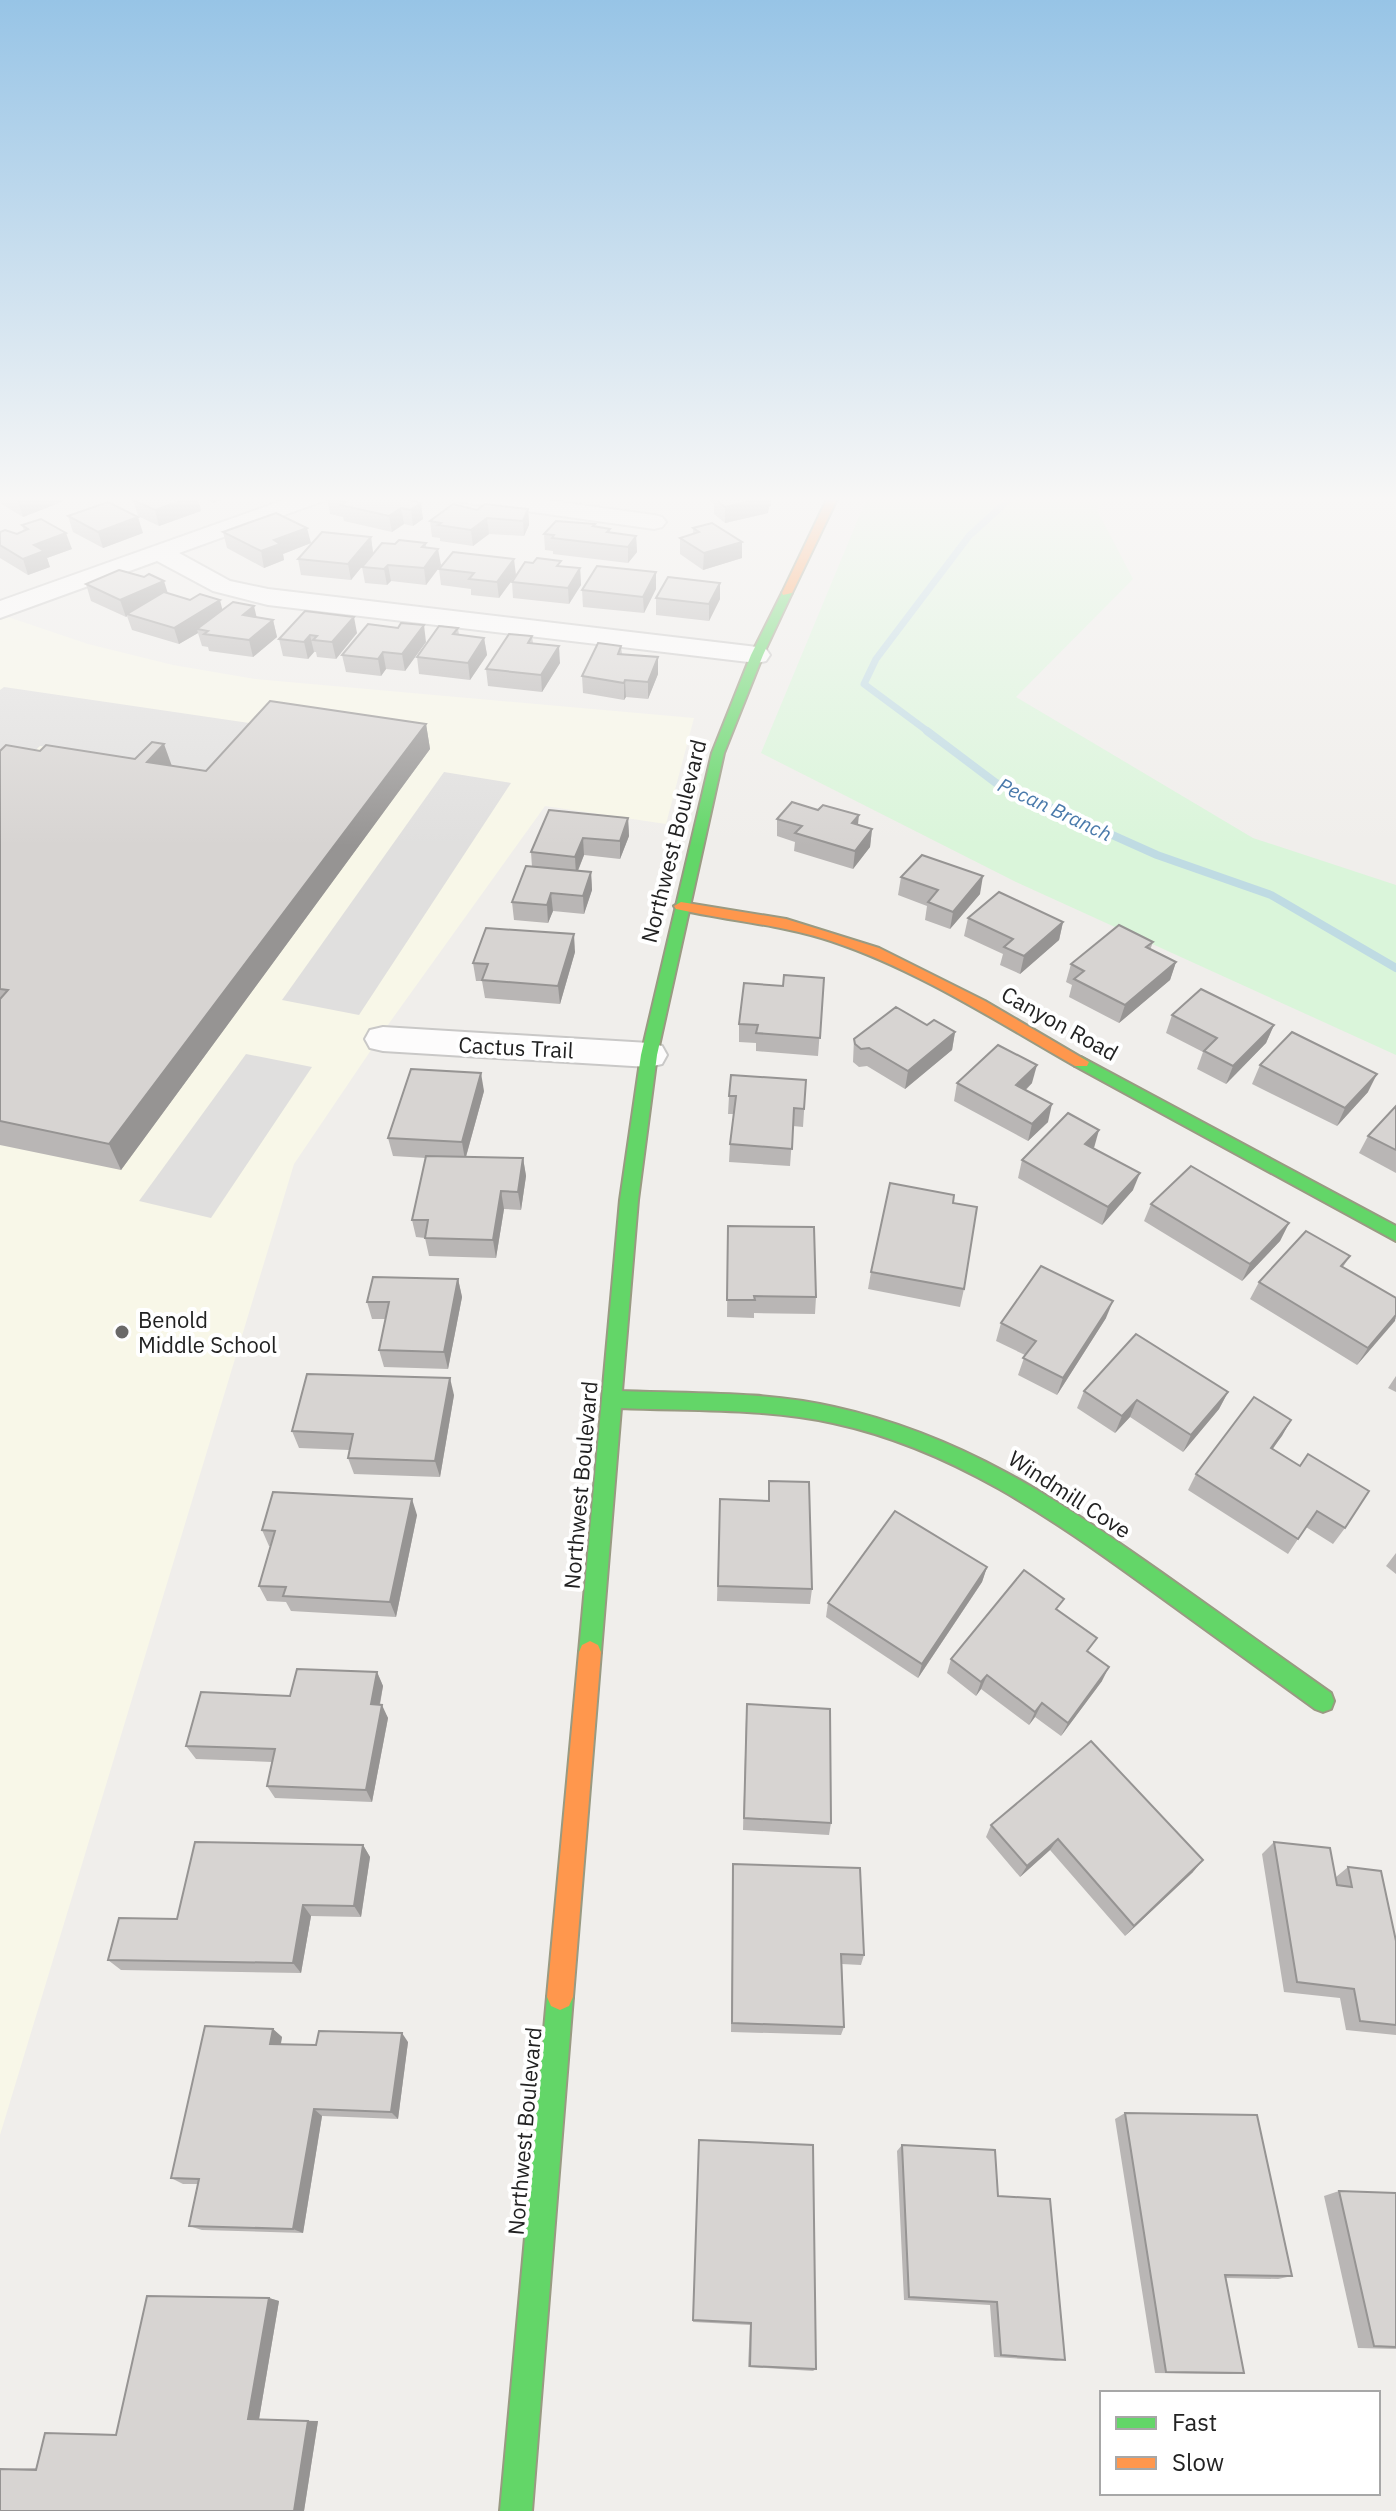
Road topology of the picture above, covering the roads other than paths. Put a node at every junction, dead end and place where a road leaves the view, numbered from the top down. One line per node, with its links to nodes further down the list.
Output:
1 (396, 612): 3 (street)
2 (778, 612): 3 (street, Northwest Boulevard)
3 (757, 655): 4 (street, Northwest Boulevard)
4 (681, 906): 6 (street, Northwest Boulevard); 7 (street, Canyon Road)
5 (383, 1039): 6 (street, Cactus Trail)
6 (649, 1055): 8 (street, Northwest Boulevard)
7 (1396, 1234)
8 (611, 1399): 9 (street, Windmill Cove); 10 (street, Northwest Boulevard)
9 (1323, 1701)
10 (516, 2511)

